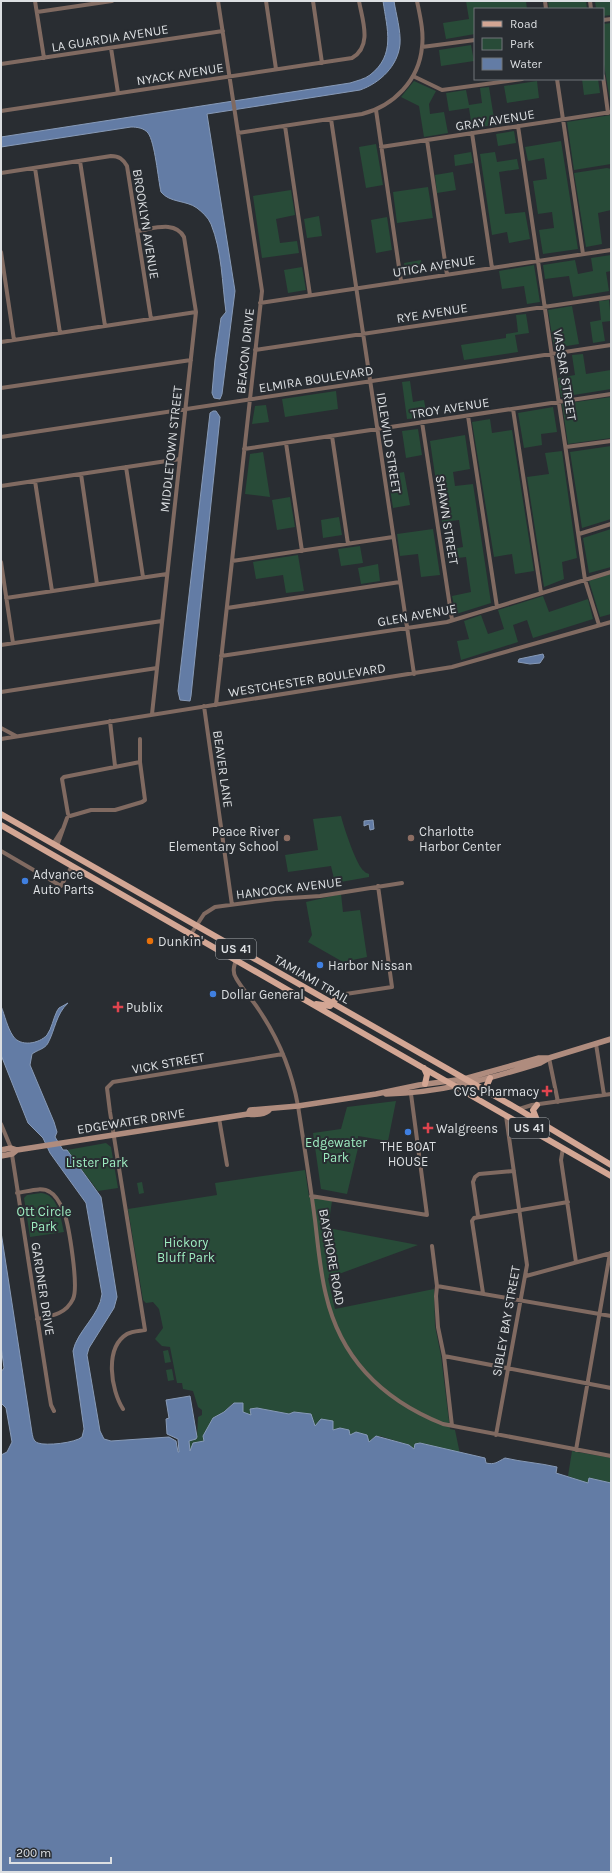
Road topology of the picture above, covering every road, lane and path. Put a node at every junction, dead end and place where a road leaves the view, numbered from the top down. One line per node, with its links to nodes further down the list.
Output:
1 (35, 1): 8 (street)
2 (112, 1): 8 (street)
3 (218, 1): 9 (street, BEACON DRIVE)
4 (266, 1): 16 (street)
5 (313, 1): 14 (street)
6 (359, 1): 14 (street, NYACK AVENUE)
7 (419, 1): 12 (street)
8 (37, 12): 13 (street)
9 (223, 31): 11 (street, LA GUARDIA AVENUE); 17 (street, BEACON DRIVE)
10 (474, 40): 12 (street)
11 (111, 48): 13 (street, LA GUARDIA AVENUE); 22 (street)
12 (422, 48): 18 (street)
13 (44, 58): 15 (street, LA GUARDIA AVENUE)
14 (322, 62): 16 (street, NYACK AVENUE)
15 (1, 64)
16 (276, 69): 17 (street, NYACK AVENUE)
17 (230, 76): 22 (street, NYACK AVENUE); 30 (street, BEACON DRIVE)
18 (413, 76): 19 (street); 23 (street)
19 (515, 80)
20 (557, 80): 27 (street)
21 (604, 80): 25 (street)
22 (118, 93): 24 (street, NYACK AVENUE)
23 (376, 110): 26 (street); 33 (street)
24 (1, 111)
25 (610, 112): 27 (street, GRAY AVENUE)
26 (330, 119): 28 (street); 45 (street, IDLEWILD STREET)
27 (563, 119): 29 (street, GRAY AVENUE); 40 (street)
28 (285, 126): 30 (street); 46 (street)
29 (518, 126): 31 (street, GRAY AVENUE); 41 (street, VASSAR STREET)
30 (238, 133): 48 (street, BEACON DRIVE)
31 (472, 133): 32 (street, GRAY AVENUE); 42 (street)
32 (427, 140): 33 (street, GRAY AVENUE); 43 (street)
33 (381, 147): 44 (street)
34 (80, 161): 35 (street, BROOKLYN AVENUE); 37 (street, BROOKLYN AVENUE); 52 (street)
35 (35, 168): 36 (street, BROOKLYN AVENUE); 53 (street)
36 (1, 173)
37 (137, 231): 50 (street, MIDDLETOWN STREET); 51 (street, BROOKLYN AVENUE)
38 (611, 250): 40 (street, UTICA AVENUE)
39 (1, 252): 55 (street)
40 (583, 254): 41 (street, UTICA AVENUE)
41 (538, 261): 42 (street, UTICA AVENUE); 49 (street, VASSAR STREET)
42 (492, 268): 43 (street, UTICA AVENUE)
43 (447, 275): 44 (street, UTICA AVENUE)
44 (401, 282): 45 (street, UTICA AVENUE)
45 (356, 288): 46 (street, UTICA AVENUE); 54 (street, IDLEWILD STREET)
46 (310, 295): 48 (street, UTICA AVENUE)
47 (611, 296): 49 (street, RYE AVENUE)
48 (260, 303): 58 (street, BEACON DRIVE)
49 (545, 306): 54 (street, RYE AVENUE); 59 (street, VASSAR STREET)
50 (196, 312): 51 (street); 60 (street, MIDDLETOWN STREET)
51 (151, 319): 52 (street)
52 (105, 326): 53 (street)
53 (60, 333): 55 (street)
54 (363, 334): 58 (street, RYE AVENUE); 61 (street, IDLEWILD STREET)
55 (14, 340): 56 (street)
56 (1, 342)
57 (611, 345): 59 (street, ELMIRA BOULEVARD)
58 (255, 350): 64 (street, BEACON DRIVE)
59 (552, 354): 61 (street, ELMIRA BOULEVARD); 65 (street, VASSAR STREET)
60 (191, 360): 62 (street); 66 (street, MIDDLETOWN STREET)
61 (370, 382): 64 (street, ELMIRA BOULEVARD); 70 (street, IDLEWILD STREET)
62 (1, 388)
63 (611, 394): 65 (street, TROY AVENUE)
64 (250, 400): 66 (street, ELMIRA BOULEVARD); 76 (street, BEACON DRIVE)
65 (559, 402): 67 (street, TROY AVENUE); 75 (street, VASSAR STREET)
66 (185, 409): 72 (street, ELMIRA BOULEVARD); 77 (street, MIDDLETOWN STREET)
67 (513, 409): 68 (street, TROY AVENUE); 96 (street)
68 (468, 416): 69 (street, TROY AVENUE); 98 (street)
69 (422, 422): 70 (street, TROY AVENUE); 100 (street, SHAWN STREET)
70 (377, 429): 71 (street, TROY AVENUE); 84 (street, IDLEWILD STREET)
71 (332, 436): 74 (street, TROY AVENUE); 85 (street)
72 (1, 437)
73 (611, 441): 75 (street)
74 (286, 443): 76 (street, TROY AVENUE); 86 (street)
75 (566, 447): 83 (street, VASSAR STREET)
76 (244, 449): 87 (street, BEACON DRIVE)
77 (180, 459): 78 (street); 90 (street, MIDDLETOWN STREET)
78 (126, 467): 79 (street); 91 (street)
79 (81, 474): 80 (street); 94 (street)
80 (35, 480): 81 (street); 95 (street)
81 (1, 486)
82 (611, 524): 83 (street)
83 (579, 534): 92 (street, VASSAR STREET)
84 (393, 537): 85 (street); 93 (street, IDLEWILD STREET)
85 (348, 544): 86 (street)
86 (302, 550): 87 (street)
87 (232, 561): 99 (street, BEACON DRIVE)
88 (1, 562): 97 (street)
89 (611, 572): 92 (street, GLEN AVENUE)
90 (167, 574): 91 (street); 101 (street, MIDDLETOWN STREET)
91 (143, 578): 94 (street)
92 (585, 580): 96 (street, GLEN AVENUE); 103 (street, VASSAR STREET)
93 (400, 582): 99 (street); 104 (street, IDLEWILD STREET)
94 (97, 584): 95 (street)
95 (52, 591): 97 (street)
96 (541, 593): 98 (street, GLEN AVENUE)
97 (6, 598): 105 (street)
98 (497, 607): 100 (street, GLEN AVENUE)
99 (227, 608): 107 (street, BEACON DRIVE)
100 (452, 620): 104 (street, GLEN AVENUE)
101 (162, 621): 105 (street); 108 (street, MIDDLETOWN STREET)
102 (611, 622): 103 (street, WESTCHESTER BOULEVARD)
103 (599, 625): 109 (street, WESTCHESTER BOULEVARD)
104 (407, 628): 107 (street, GLEN AVENUE); 109 (street, IDLEWILD STREET)
105 (13, 643): 106 (street)
106 (1, 645)
107 (221, 656): 111 (street, BEACON DRIVE)
108 (157, 668): 110 (street); 113 (street, MIDDLETOWN STREET)
109 (414, 674): 111 (street, WESTCHESTER BOULEVARD)
110 (1, 692)
111 (216, 705): 112 (street, WESTCHESTER BOULEVARD)
112 (204, 706): 113 (street, WESTCHESTER BOULEVARD); 132 (street, BEAVER LANE)
113 (152, 714): 114 (street, WESTCHESTER BOULEVARD)
114 (110, 721): 116 (street, WESTCHESTER BOULEVARD); 120 (street)
115 (1, 728): 116 (street)
116 (17, 736): 117 (street, WESTCHESTER BOULEVARD)
117 (1, 739)
118 (140, 739): 119 (street)
119 (140, 762): 120 (street); 122 (street)
120 (115, 766): 122 (street)
121 (1, 814): 124 (main road, TAMIAMI TRAIL / US 41)
122 (68, 816): 124 (street)
123 (1, 825): 126 (main road, TAMIAMI TRAIL / US 41)
124 (55, 845): 127 (main road, TAMIAMI TRAIL / US 41)
125 (1, 851): 128 (street)
126 (56, 856): 127 (main road); 128 (main road, TAMIAMI TRAIL / US 41)
127 (75, 856): 129 (main road, TAMIAMI TRAIL / US 41)
128 (72, 866): 129 (main road); 134 (main road, TAMIAMI TRAIL / US 41)
129 (95, 868): 133 (main road, TAMIAMI TRAIL / US 41)
130 (402, 882): 131 (street, HANCOCK AVENUE)
131 (378, 886): 132 (street, HANCOCK AVENUE); 136 (street)
132 (232, 905): 133 (street, HANCOCK AVENUE)
133 (196, 926): 134 (street, HANCOCK AVENUE); 137 (main road, TAMIAMI TRAIL / US 41)
134 (191, 934): 135 (main road, TAMIAMI TRAIL / US 41)
135 (236, 960): 138 (main road, TAMIAMI TRAIL / US 41); 144 (street, BAYSHORE ROAD)
136 (339, 995): 137 (main road); 139 (main road)
137 (322, 998): 139 (main road, TAMIAMI TRAIL / US 41)
138 (313, 1004): 139 (main road); 140 (main road, TAMIAMI TRAIL / US 41)
139 (332, 1004): 141 (main road, TAMIAMI TRAIL / US 41)
140 (331, 1014): 141 (main road); 146 (main road, TAMIAMI TRAIL / US 41)
141 (350, 1014): 148 (main road, TAMIAMI TRAIL / US 41)
142 (611, 1039): 143 (street)
143 (596, 1044): 145 (street); 157 (street)
144 (283, 1054): 160 (street, BAYSHORE ROAD); 166 (street, VICK STREET)
145 (549, 1058): 147 (street, EDGEWATER DRIVE); 148 (street, EDGEWATER DRIVE); 158 (street)
146 (424, 1068): 149 (main road, TAMIAMI TRAIL / US 41); 150 (main road)
147 (490, 1078): 151 (street, EDGEWATER DRIVE); 156 (main road)
148 (464, 1079): 149 (street, EDGEWATER DRIVE); 151 (main road, TAMIAMI TRAIL / US 41)
149 (445, 1081): 150 (street, EDGEWATER DRIVE); 152 (main road, TAMIAMI TRAIL / US 41)
150 (425, 1084): 153 (street, EDGEWATER DRIVE)
151 (472, 1084): 152 (street, EDGEWATER DRIVE); 156 (main road, TAMIAMI TRAIL / US 41)
152 (455, 1086): 154 (street, EDGEWATER DRIVE); 162 (main road, TAMIAMI TRAIL / US 41)
153 (376, 1094): 154 (street, EDGEWATER DRIVE); 160 (street, EDGEWATER DRIVE)
154 (411, 1094): 177 (street)
155 (611, 1094): 157 (street)
156 (491, 1095): 161 (main road, TAMIAMI TRAIL / US 41)
157 (604, 1095): 158 (street)
158 (558, 1102): 159 (street)
159 (537, 1105): 161 (street); 164 (main road)
160 (298, 1106): 163 (street, EDGEWATER DRIVE); 177 (street, BAYSHORE ROAD)
161 (518, 1110): 164 (main road, TAMIAMI TRAIL / US 41)
162 (506, 1115): 167 (main road, TAMIAMI TRAIL / US 41); 174 (street, SIBLEY BAY STREET)
163 (219, 1118): 166 (street, EDGEWATER DRIVE); 172 (street)
164 (538, 1121): 168 (main road, TAMIAMI TRAIL / US 41)
165 (1, 1124): 170 (street, GARDNER DRIVE)
166 (113, 1135): 170 (street, EDGEWATER DRIVE); 195 (street, VICK STREET)
167 (563, 1148): 168 (main road); 175 (main road, TAMIAMI TRAIL / US 41); 178 (street)
168 (585, 1149): 173 (main road, TAMIAMI TRAIL / US 41)
169 (1, 1150): 170 (street, EDGEWATER DRIVE)
170 (11, 1151): 171 (street, EDGEWATER DRIVE); 176 (street, GARDNER DRIVE)
171 (1, 1156)
172 (227, 1165)
173 (611, 1165)
174 (514, 1171): 179 (street, SIBLEY BAY STREET); 180 (street)
175 (611, 1176)
176 (17, 1193): 190 (street, GARDNER DRIVE); 190 (street)
177 (312, 1196): 197 (street, BAYSHORE ROAD)
178 (568, 1202): 179 (street); 183 (street)
179 (519, 1209): 180 (street); 184 (street, SIBLEY BAY STREET)
180 (478, 1216): 186 (street)
181 (432, 1246): 185 (street)
182 (611, 1253): 183 (street); 188 (street)
183 (576, 1262): 184 (street)
184 (526, 1276): 187 (street, SIBLEY BAY STREET)
185 (437, 1286): 186 (street); 191 (street)
186 (483, 1293): 187 (street)
187 (521, 1300): 188 (street); 192 (street, SIBLEY BAY STREET)
188 (601, 1314): 189 (street); 193 (street)
189 (611, 1316)
190 (37, 1318): 196 (street, GARDNER DRIVE)
191 (444, 1356): 192 (street); 197 (street)
192 (508, 1369): 193 (street); 198 (street, SIBLEY BAY STREET)
193 (588, 1384): 194 (street); 199 (street)
194 (611, 1388)
195 (123, 1409)
196 (54, 1411)
197 (452, 1426): 198 (street, BAYSHORE ROAD)
198 (496, 1435): 199 (street, BAYSHORE ROAD)
199 (576, 1450): 200 (street, BAYSHORE ROAD)
200 (611, 1456)

